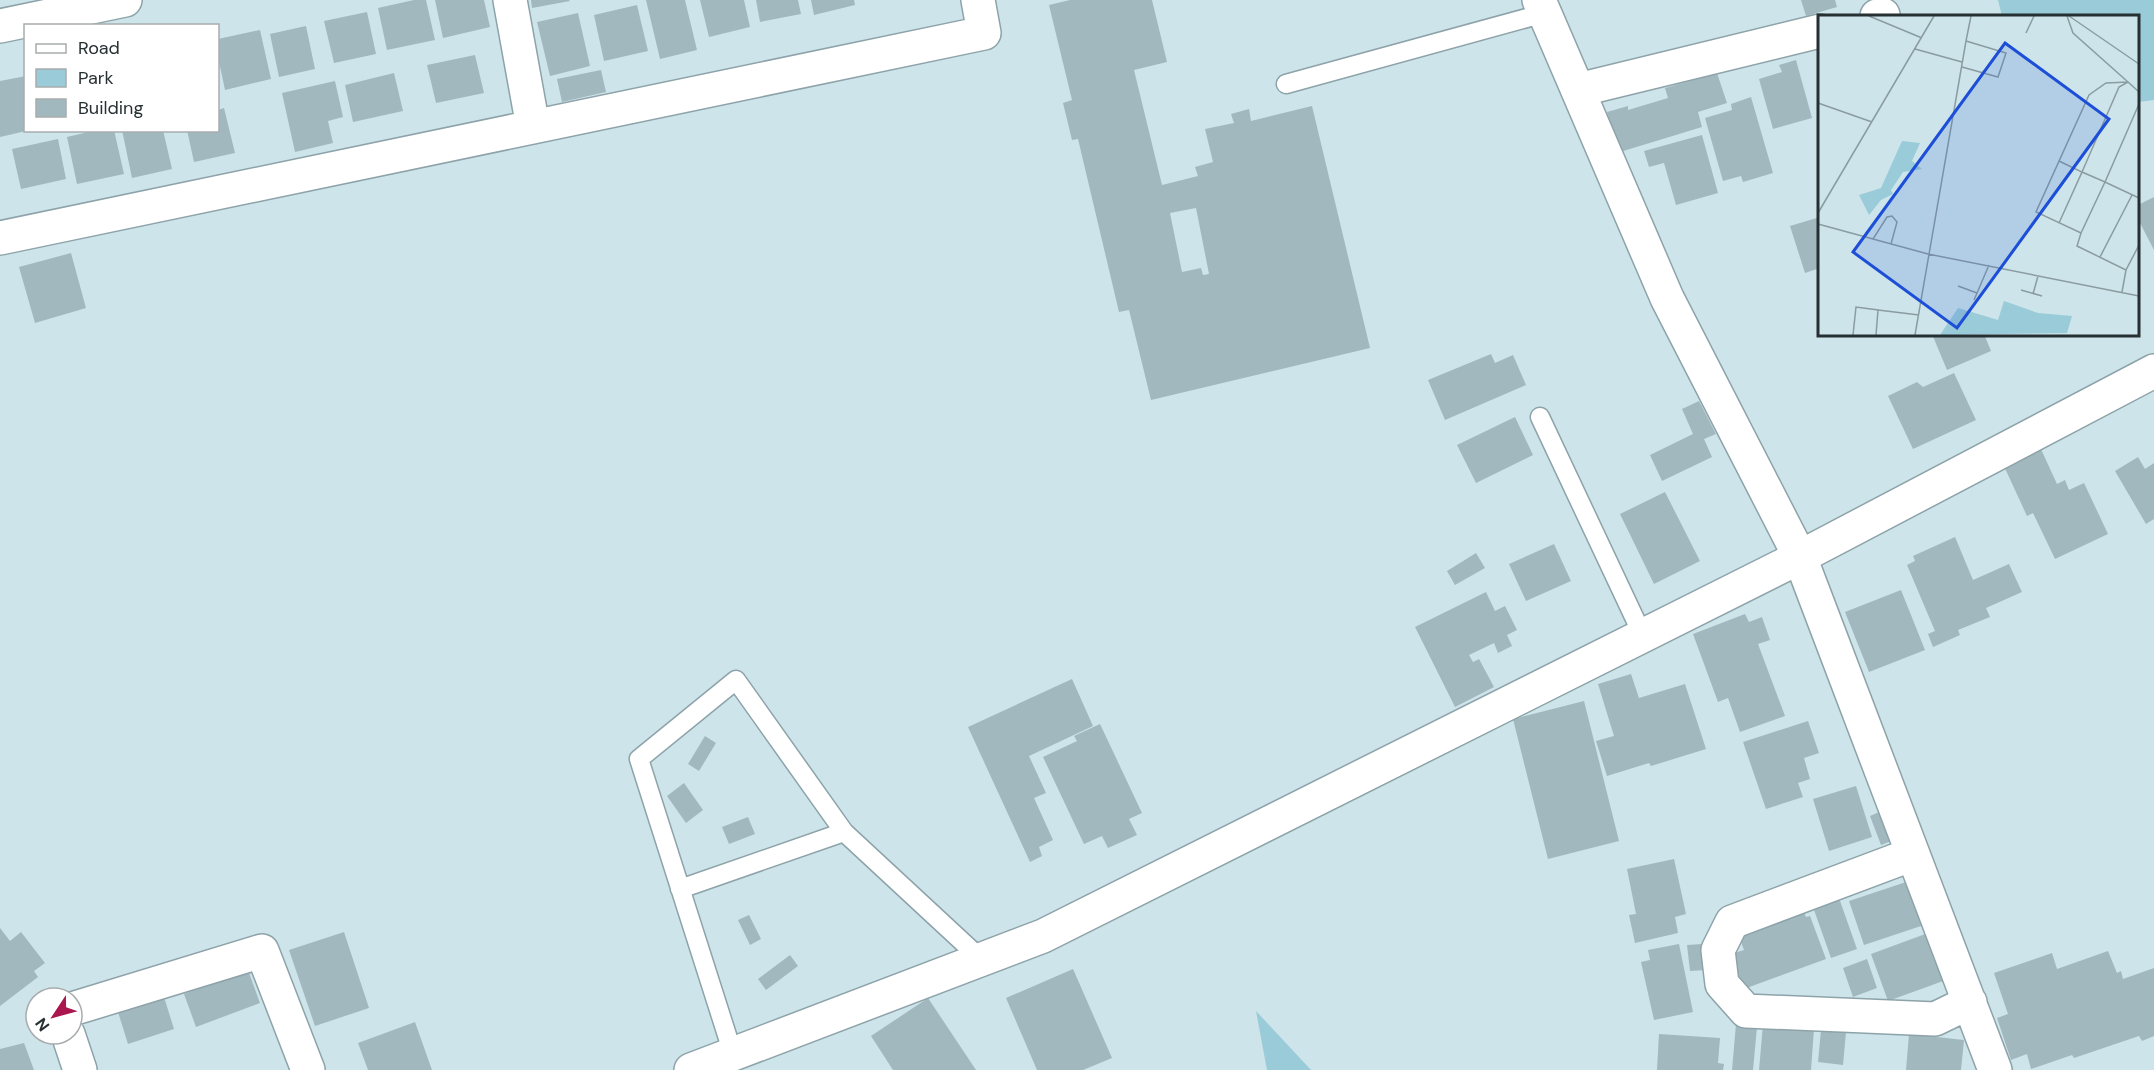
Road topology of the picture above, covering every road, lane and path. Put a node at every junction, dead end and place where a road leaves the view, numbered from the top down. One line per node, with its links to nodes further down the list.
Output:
1 (124, 0): 5 (street)
2 (510, 0): 9 (street)
3 (978, 0): 9 (street)
4 (1542, 7): 7 (lane); 8 (street)
5 (0, 26)
6 (1818, 31): 8 (street)
7 (1286, 84)
8 (1578, 90): 13 (street)
9 (533, 127): 10 (street)
10 (0, 238)
11 (2154, 371): 13 (street)
12 (1540, 417): 14 (lane)
13 (1800, 557): 14 (street); 16 (street)
14 (1643, 636): 18 (street)
15 (844, 832): 17 (lane); 17 (lane); 18 (lane)
16 (1914, 854): 19 (street); 19 (street)
17 (680, 889): 22 (lane)
18 (981, 959): 22 (street)
19 (1970, 1002): 26 (street)
20 (84, 1005): 24 (street)
21 (72, 1046): 23 (street)
22 (733, 1054): 25 (street)
23 (80, 1070)
24 (308, 1070)
25 (691, 1070)
26 (1995, 1070)

